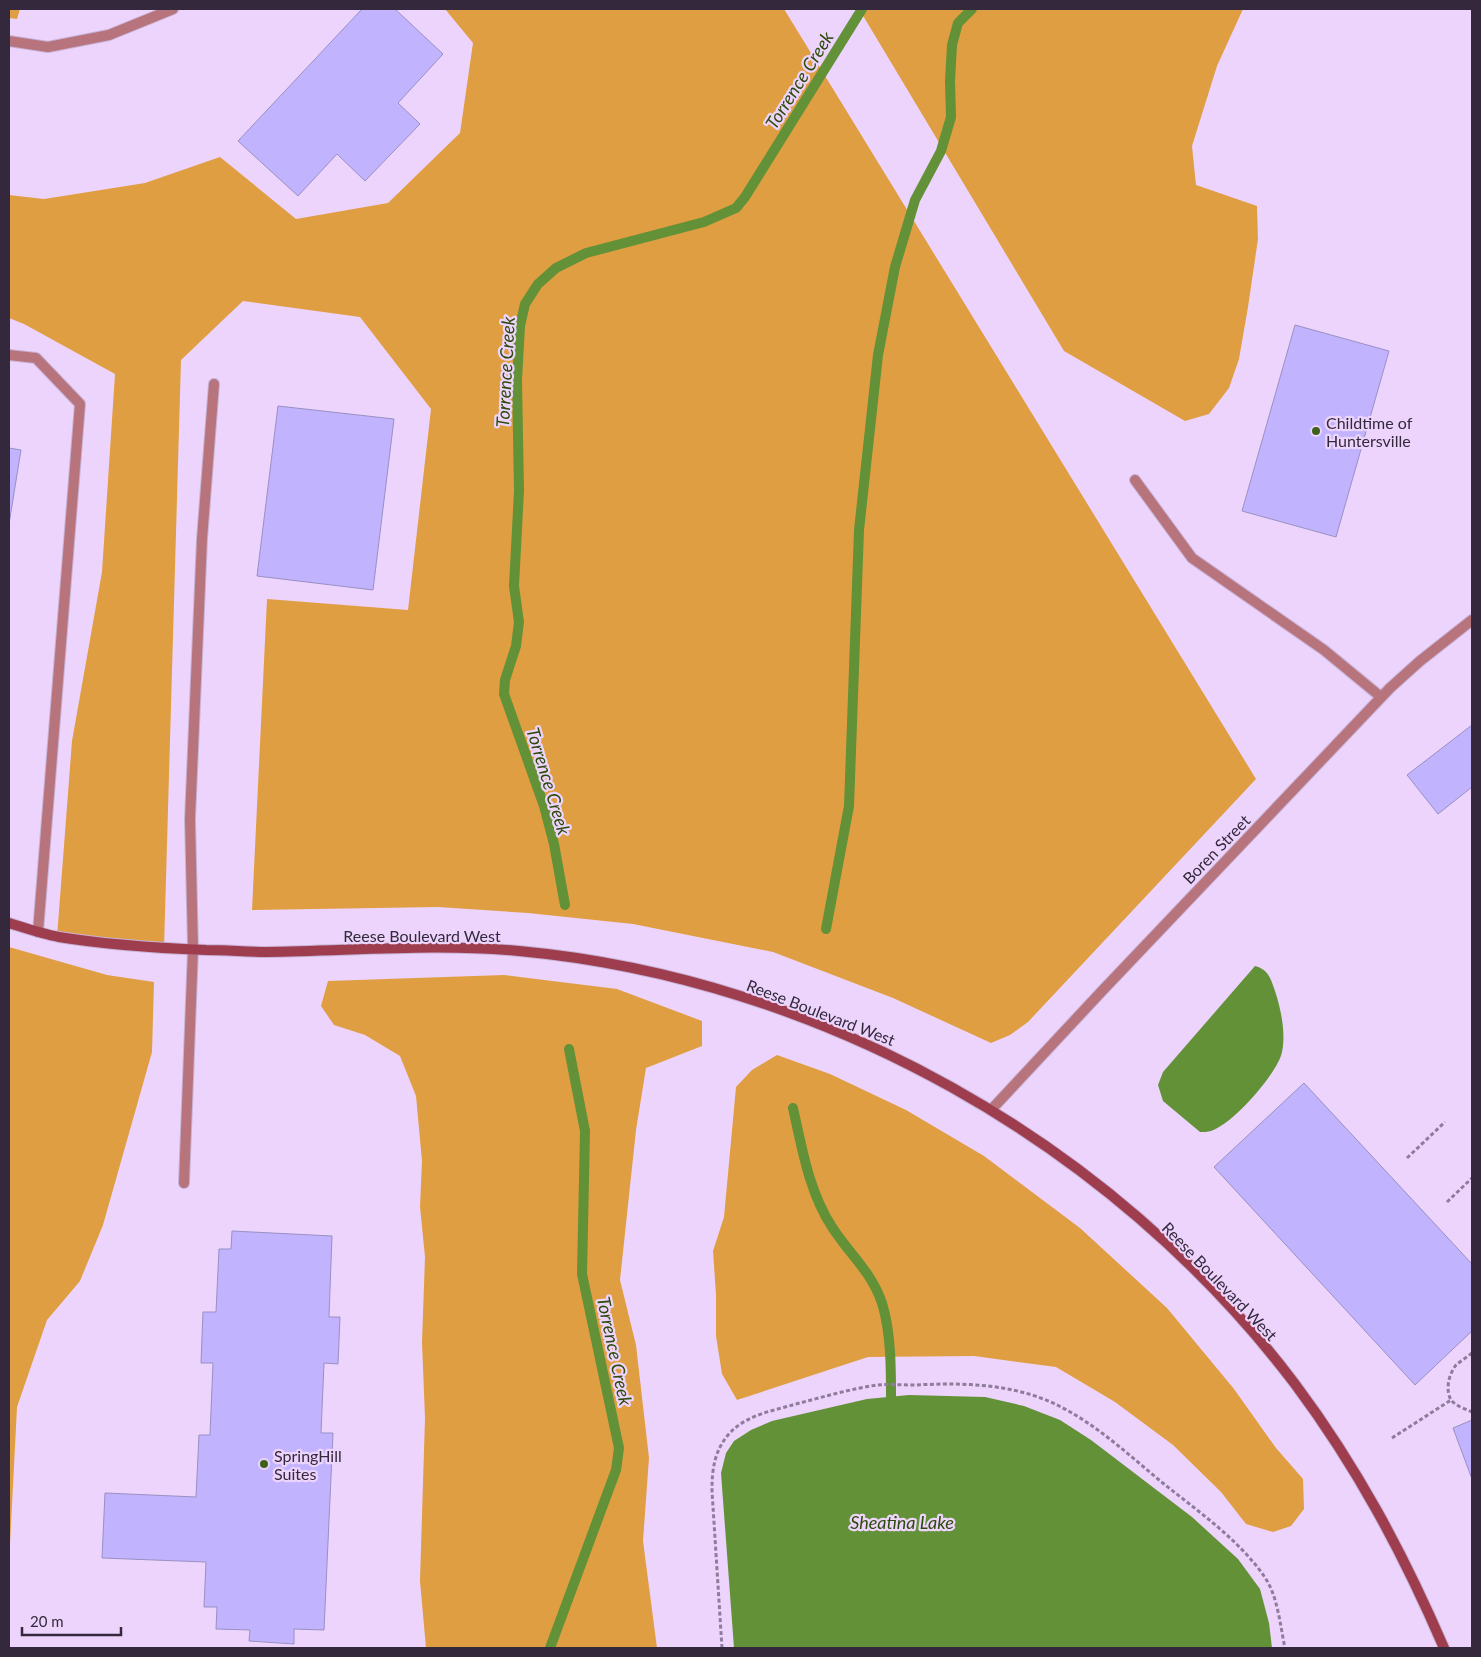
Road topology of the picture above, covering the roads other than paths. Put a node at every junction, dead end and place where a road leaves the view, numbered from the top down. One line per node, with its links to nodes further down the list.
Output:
1 (173, 9): 2 (street)
2 (9, 42)
3 (9, 355): 9 (street)
4 (214, 384): 10 (street)
5 (1135, 480): 7 (street)
6 (1472, 620): 7 (street, Boren Street)
7 (1381, 697): 11 (street, Boren Street)
8 (9, 924): 9 (street, Reese Boulevard West)
9 (38, 932): 10 (street, Reese Boulevard West)
10 (193, 949): 11 (street, Reese Boulevard West); 12 (street)
11 (991, 1110): 13 (street, Reese Boulevard West)
12 (184, 1183)
13 (1444, 1648)

